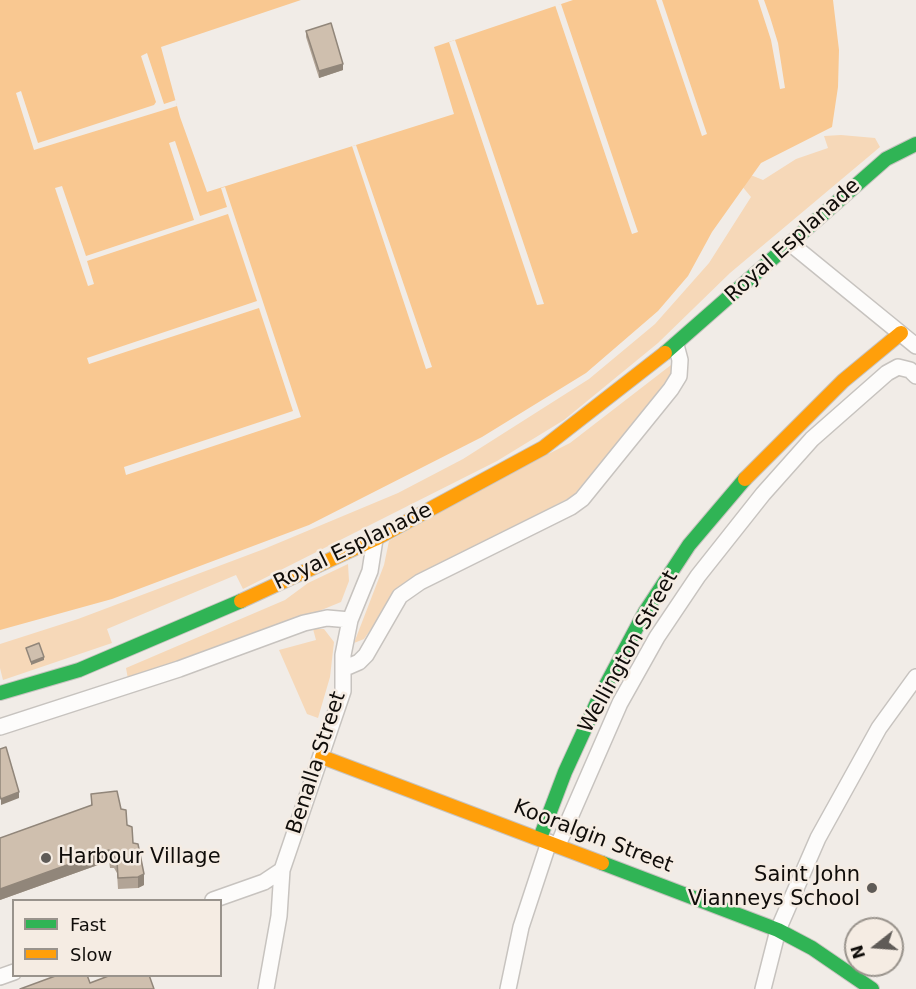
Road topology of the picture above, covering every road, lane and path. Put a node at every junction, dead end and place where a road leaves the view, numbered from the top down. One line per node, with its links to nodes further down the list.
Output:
1 (916, 144): 2 (street, Royal Esplanade)
2 (791, 244): 3 (street); 4 (street, Royal Esplanade)
3 (901, 333): 5 (street); 14 (street, Wellington Street)
4 (676, 345): 7 (street, Royal Esplanade); 9 (street)
5 (916, 346)
6 (916, 376): 14 (street, Wellington Street)
7 (375, 539): 8 (street, Benalla Street); 11 (street, Royal Esplanade)
8 (350, 620): 9 (street, Benalla Street); 12 (street)
9 (343, 669): 13 (street, Benalla Street)
10 (916, 677): 17 (street)
11 (0, 693)
12 (0, 727)
13 (322, 757): 14 (street, Kooralgin Street); 15 (street, Benalla Street)
14 (549, 842): 17 (street, Kooralgin Street); 19 (street, Wellington Street)
15 (282, 870): 16 (street); 18 (street, Benalla Street)
16 (216, 899)
17 (778, 930): 20 (street); 21 (street, Kooralgin Street)
18 (266, 989)
19 (508, 989)
20 (763, 989)
21 (872, 989)

